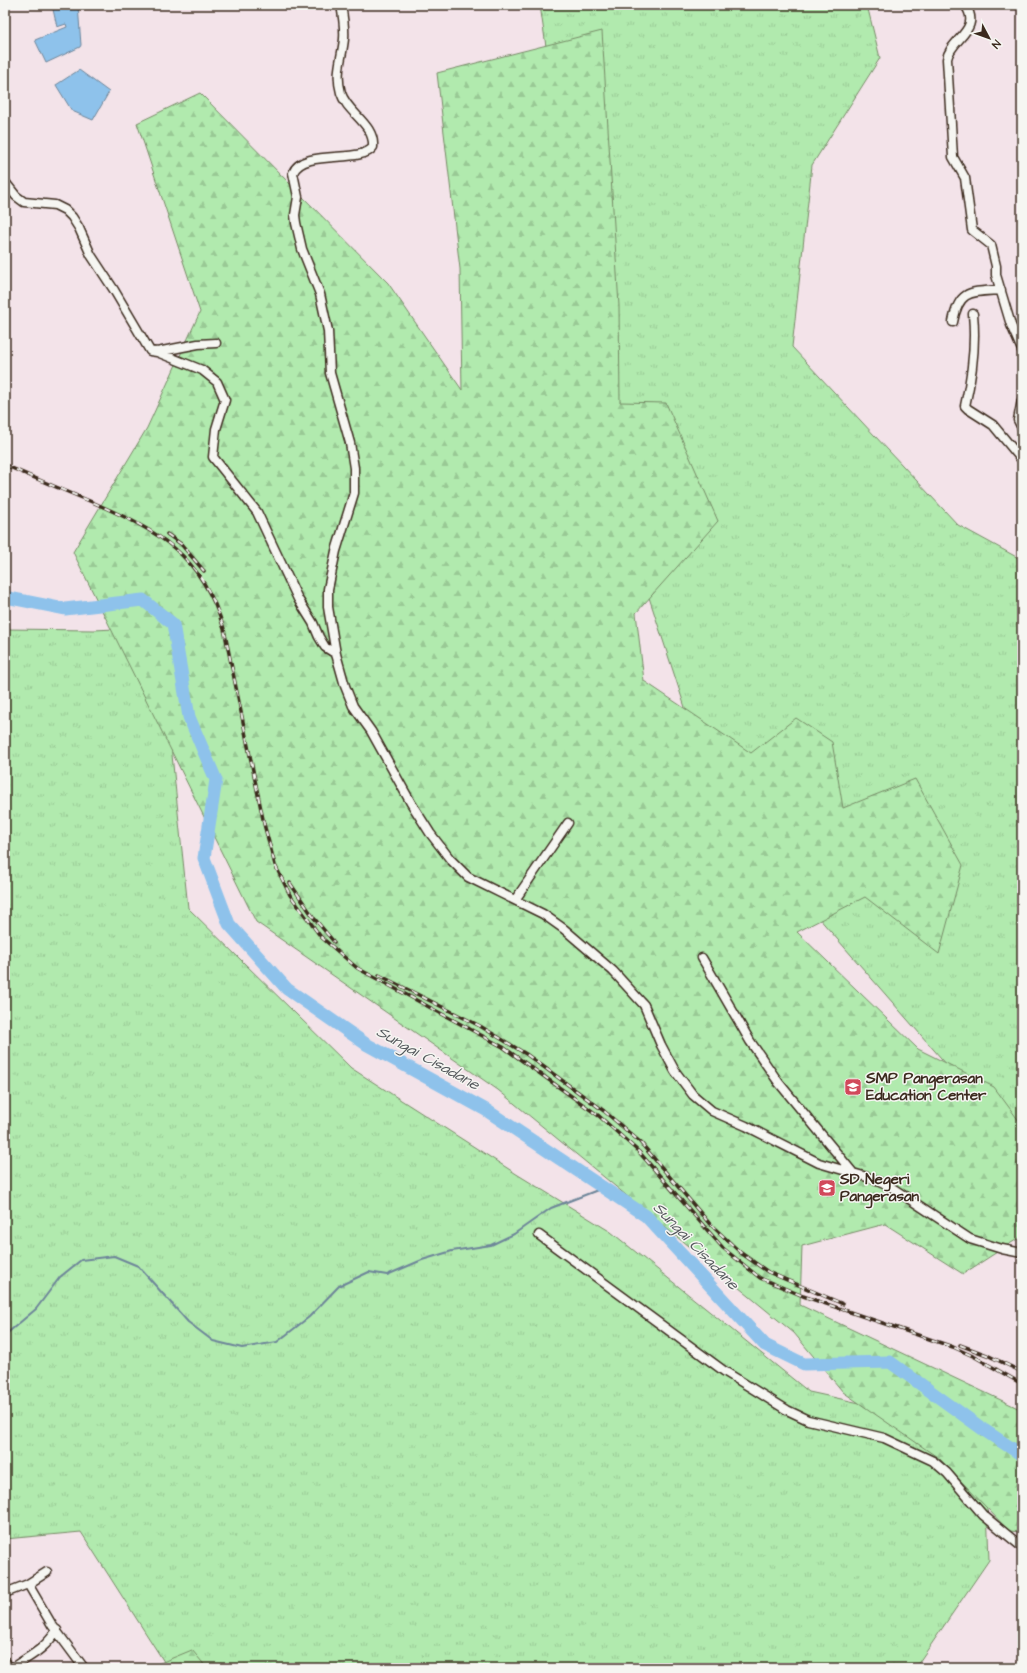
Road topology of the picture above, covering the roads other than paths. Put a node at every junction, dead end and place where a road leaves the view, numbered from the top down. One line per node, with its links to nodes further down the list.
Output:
1 (341, 5): 13 (street)
2 (965, 5): 4 (street)
3 (5, 182): 9 (street)
4 (1001, 290): 6 (street); 8 (street)
5 (973, 314): 12 (street)
6 (953, 322)
7 (216, 343): 9 (street)
8 (1022, 350)
9 (157, 352): 13 (street)
10 (1022, 400): 11 (street)
11 (1022, 428)
12 (1022, 460)
13 (336, 654): 15 (street)
14 (568, 823): 15 (street)
15 (515, 900): 17 (street)
16 (702, 958): 17 (street)
17 (854, 1174): 19 (street)
18 (539, 1235): 20 (street)
19 (1022, 1253)
20 (1022, 1547)
21 (47, 1572): 22 (street)
22 (28, 1584): 23 (street); 24 (street)
23 (5, 1593)
24 (56, 1630): 26 (street); 27 (street)
25 (5, 1661): 26 (street)
26 (10, 1668)
27 (84, 1668)

